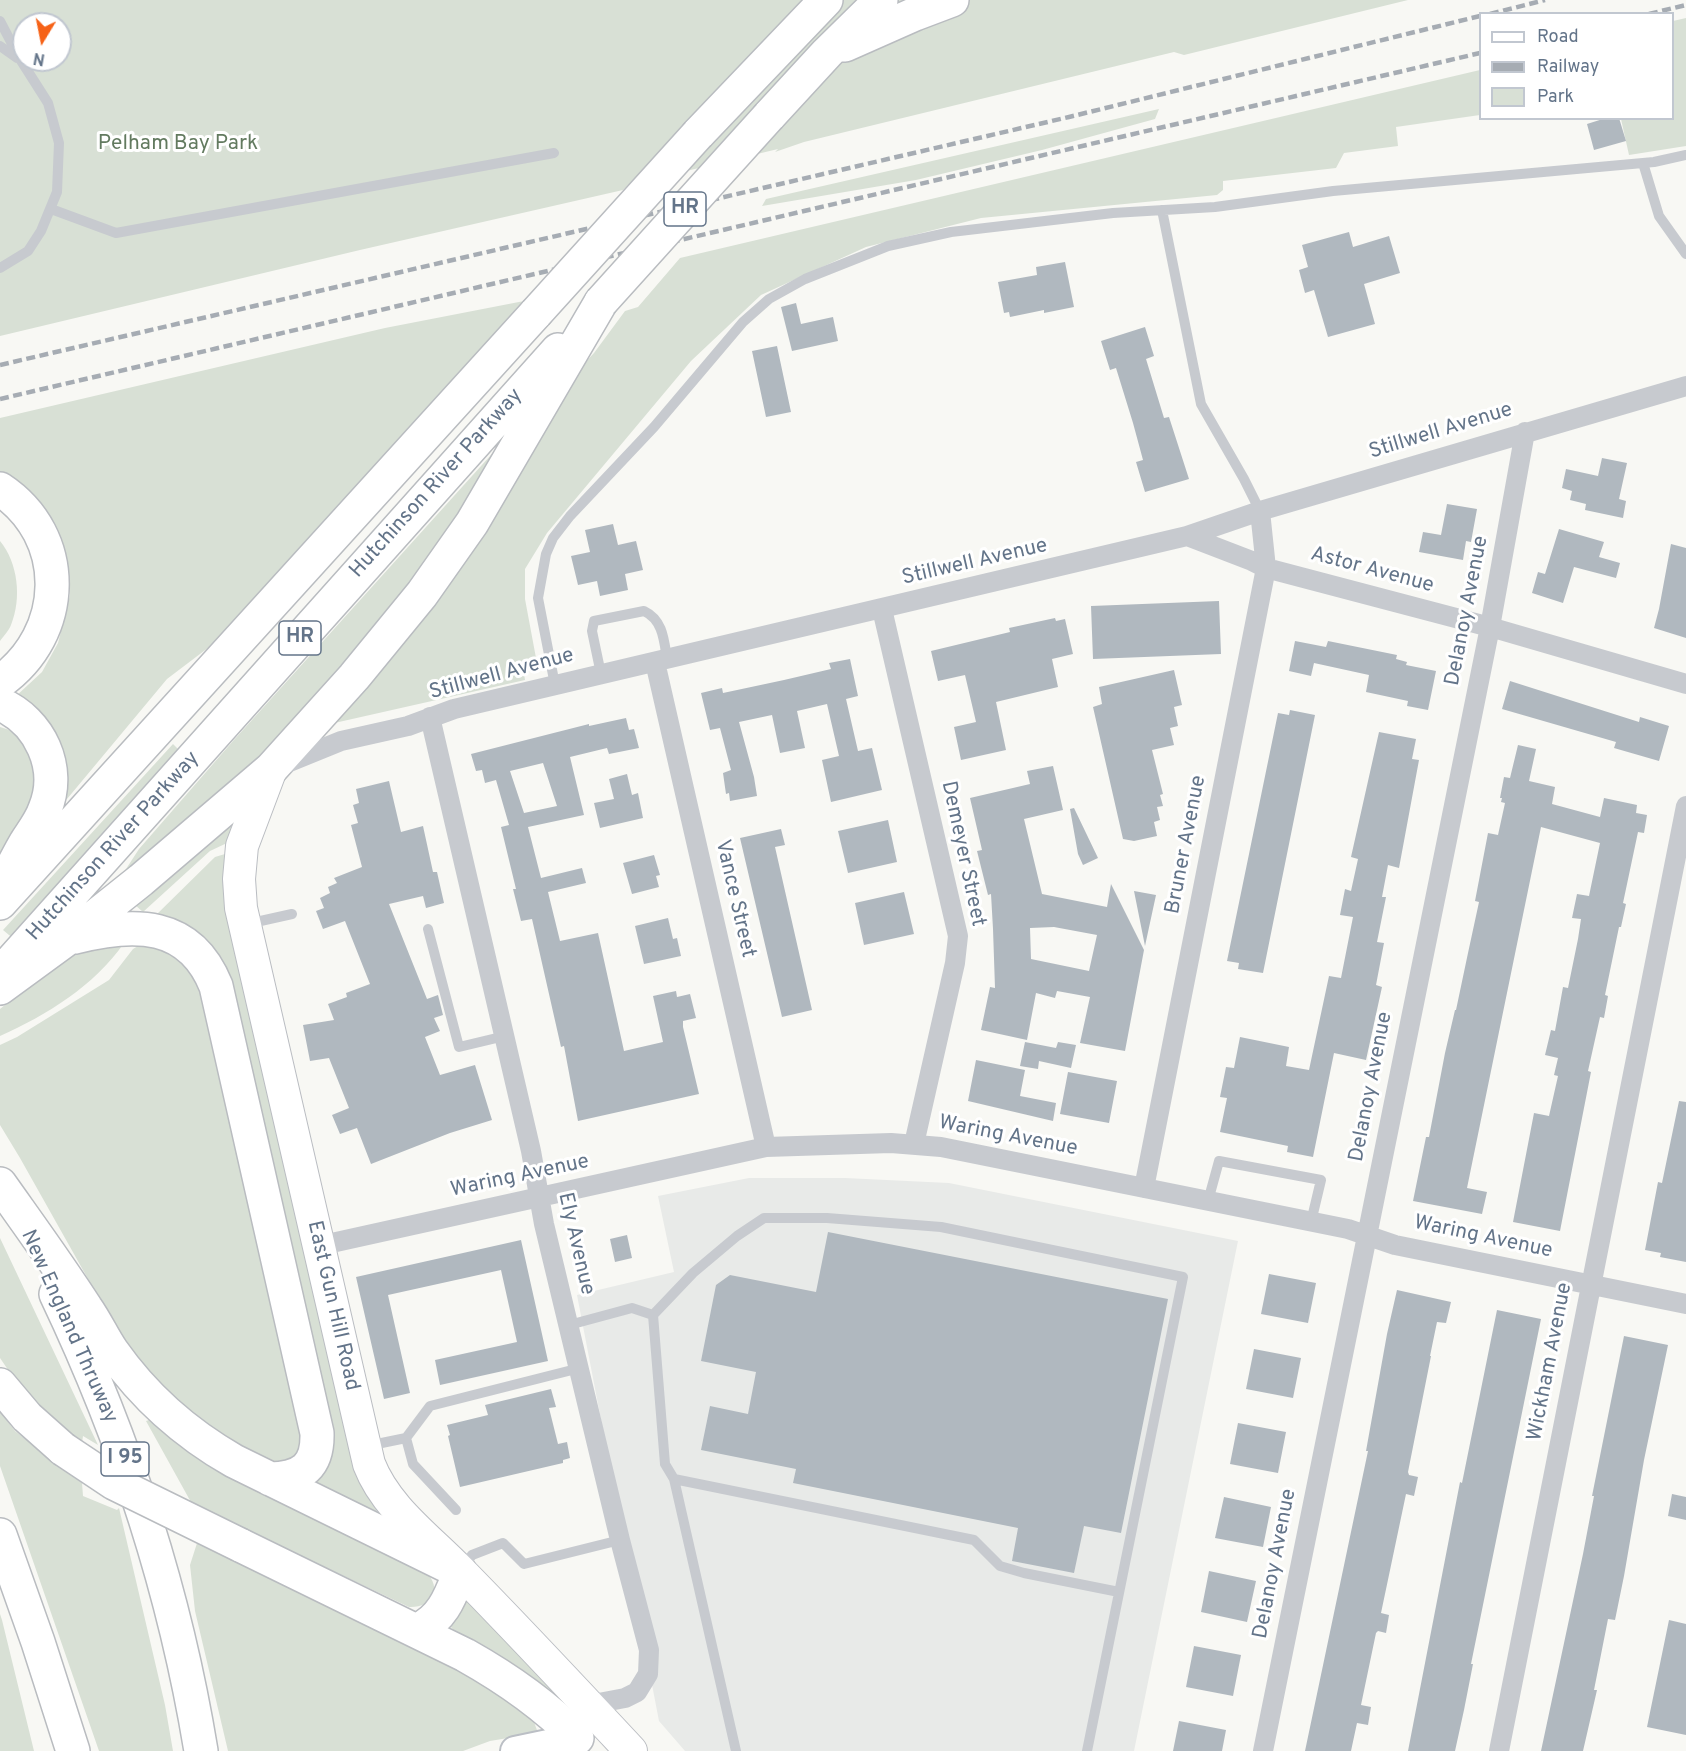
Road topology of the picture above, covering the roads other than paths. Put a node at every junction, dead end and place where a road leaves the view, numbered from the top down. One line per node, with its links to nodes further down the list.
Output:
1 (825, 0): 36 (highway, Hutchinson River Parkway / HR, bridge)
2 (881, 0): 6 (highway, Hutchinson River Parkway / HR)
3 (952, 0): 6 (highway)
4 (0, 21): 5 (lane)
5 (12, 44)
6 (827, 53): 15 (highway, Hutchinson River Parkway / HR, bridge)
7 (28, 72): 11 (lane)
8 (554, 153): 11 (lane)
9 (1686, 155): 10 (lane)
10 (1643, 163): 12 (lane); 13 (lane)
11 (51, 208): 14 (lane)
12 (1162, 210): 19 (lane); 30 (lane)
13 (1686, 254)
14 (0, 268)
15 (601, 302): 33 (highway); 41 (highway, Hutchinson River Parkway / HR)
16 (1686, 386): 17 (street, Stillwell Avenue)
17 (1525, 432): 19 (street, Stillwell Avenue); 24 (street, Delanoy Avenue)
18 (0, 489): 28 (highway)
19 (1260, 511): 21 (street, Stillwell Avenue); 22 (street, Bruner Avenue)
20 (0, 516): 26 (highway)
21 (1186, 536): 22 (street, Astor Avenue); 23 (street, Stillwell Avenue)
22 (1266, 568): 24 (street, Astor Avenue); 47 (street, Bruner Avenue)
23 (882, 609): 25 (street, Stillwell Avenue); 44 (street, Demeyer Street)
24 (1490, 627): 29 (street, Astor Avenue); 51 (street, Delanoy Avenue)
25 (661, 660): 27 (street, Stillwell Avenue); 27 (lane); 45 (street, Vance Street)
26 (0, 661)
27 (601, 674): 30 (street, Stillwell Avenue)
28 (0, 682)
29 (1686, 684)
30 (555, 685): 32 (street, Stillwell Avenue)
31 (0, 704): 35 (highway)
32 (430, 717): 33 (street, Stillwell Avenue); 43 (street, Ely Avenue)
33 (271, 769): 38 (main road, East Gun Hill Road); 40 (highway)
34 (1686, 806): 53 (street, Wickham Avenue)
35 (0, 890)
36 (0, 903)
37 (292, 914): 38 (lane)
38 (244, 924): 52 (main road, East Gun Hill Road)
39 (428, 929): 43 (lane)
40 (67, 939): 42 (highway); 61 (highway)
41 (0, 974)
42 (0, 988)
43 (505, 1036): 48 (street, Ely Avenue)
44 (914, 1144): 45 (street, Waring Avenue); 47 (street, Waring Avenue)
45 (766, 1147): 48 (street, Waring Avenue)
46 (0, 1184): 61 (highway); 72 (highway, New England Thruway / I 95)
47 (1144, 1188): 49 (street, Waring Avenue)
48 (539, 1196): 52 (street, Waring Avenue); 56 (street, Ely Avenue)
49 (1208, 1201): 50 (street, Waring Avenue); 50 (lane)
50 (1311, 1222): 51 (street, Waring Avenue)
51 (1367, 1236): 53 (street, Waring Avenue); 77 (street, Delanoy Avenue)
52 (318, 1246): 60 (main road, East Gun Hill Road)
53 (1590, 1285): 54 (street, Waring Avenue); 78 (street, Wickham Avenue)
54 (1686, 1304)
55 (654, 1315): 56 (lane); 62 (lane); 67 (lane)
56 (569, 1325): 57 (street, Ely Avenue)
57 (580, 1368): 59 (lane); 65 (street, Ely Avenue)
58 (0, 1385): 68 (highway, bridge)
59 (405, 1438): 60 (lane); 63 (lane)
60 (365, 1447): 66 (main road, East Gun Hill Road)
61 (270, 1479): 66 (highway)
62 (674, 1479): 67 (lane); 75 (lane)
63 (456, 1510)
64 (0, 1535): 71 (highway)
65 (620, 1540): 66 (lane); 69 (street, Ely Avenue)
66 (460, 1572): 68 (highway); 69 (main road, East Gun Hill Road)
67 (1119, 1592): 76 (lane)
68 (418, 1630): 70 (highway)
69 (588, 1705): 74 (main road, East Gun Hill Road)
70 (583, 1744): 73 (main road)
71 (73, 1751)
72 (201, 1751)
73 (515, 1751)
74 (631, 1751)
75 (735, 1751)
76 (1087, 1751)
77 (1263, 1751)
78 (1498, 1751)

